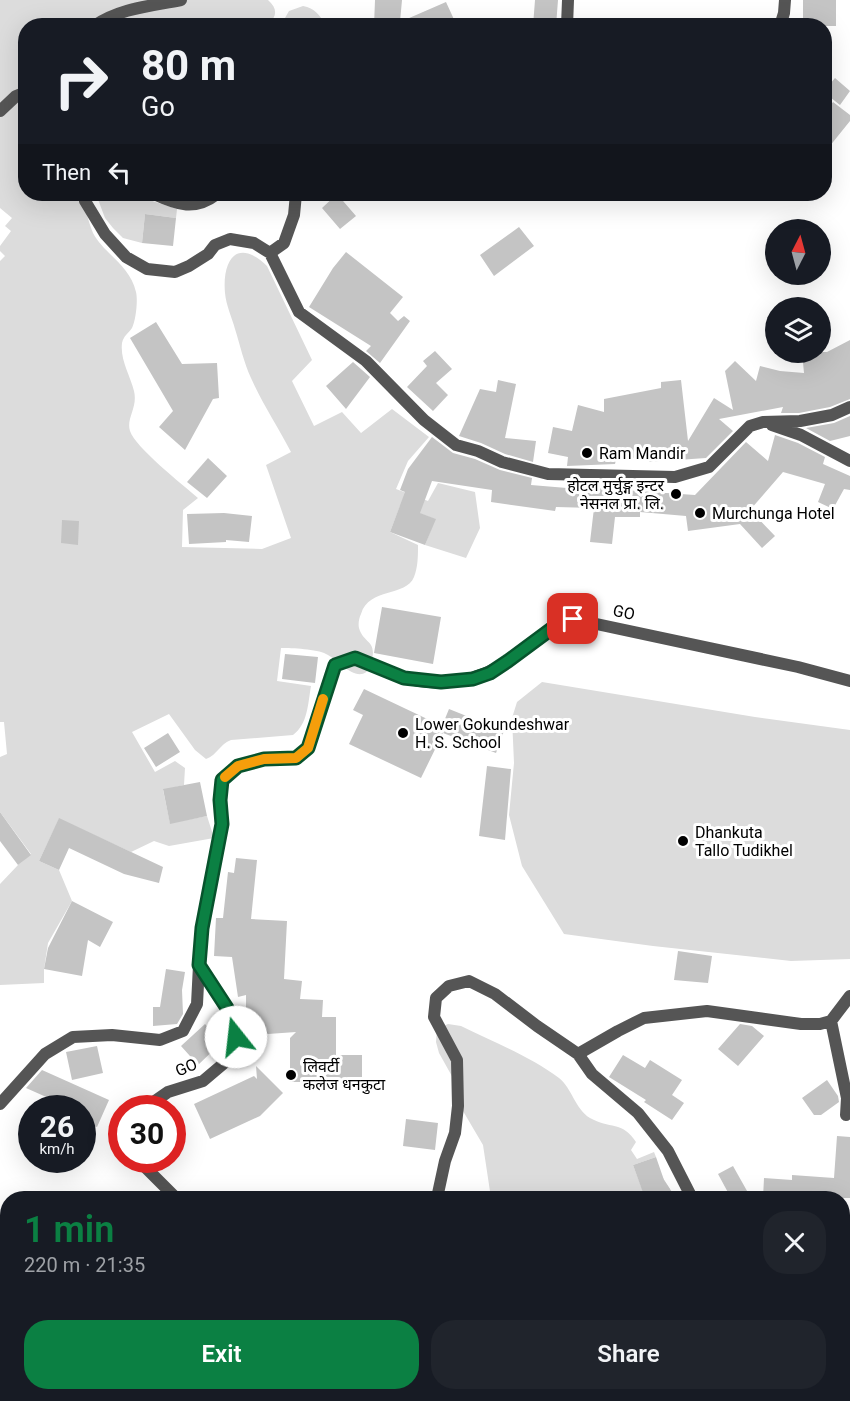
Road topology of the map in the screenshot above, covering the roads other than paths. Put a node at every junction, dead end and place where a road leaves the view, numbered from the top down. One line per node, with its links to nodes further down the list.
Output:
1 (182, 0): 4 (street)
2 (568, 0): 5 (street)
3 (785, 0): 6 (street)
4 (106, 18)
5 (567, 18)
6 (782, 18)
7 (18, 95): 8 (street)
8 (0, 111)
9 (85, 201): 13 (street)
10 (169, 201): 11 (street)
11 (205, 201)
12 (295, 201): 13 (street)
13 (270, 254): 15 (street)
14 (850, 407): 15 (street)
15 (763, 422): 16 (street)
16 (850, 461)
17 (850, 681): 18 (street, GO)
18 (199, 965): 22 (street, GO); 23 (street)
19 (850, 996): 20 (street)
20 (831, 1021): 21 (street); 24 (street)
21 (578, 1054): 27 (street); 28 (street)
22 (164, 1095)
23 (0, 1104)
24 (846, 1115)
25 (151, 1173): 26 (street)
26 (169, 1191)
27 (439, 1191)
28 (688, 1191)

